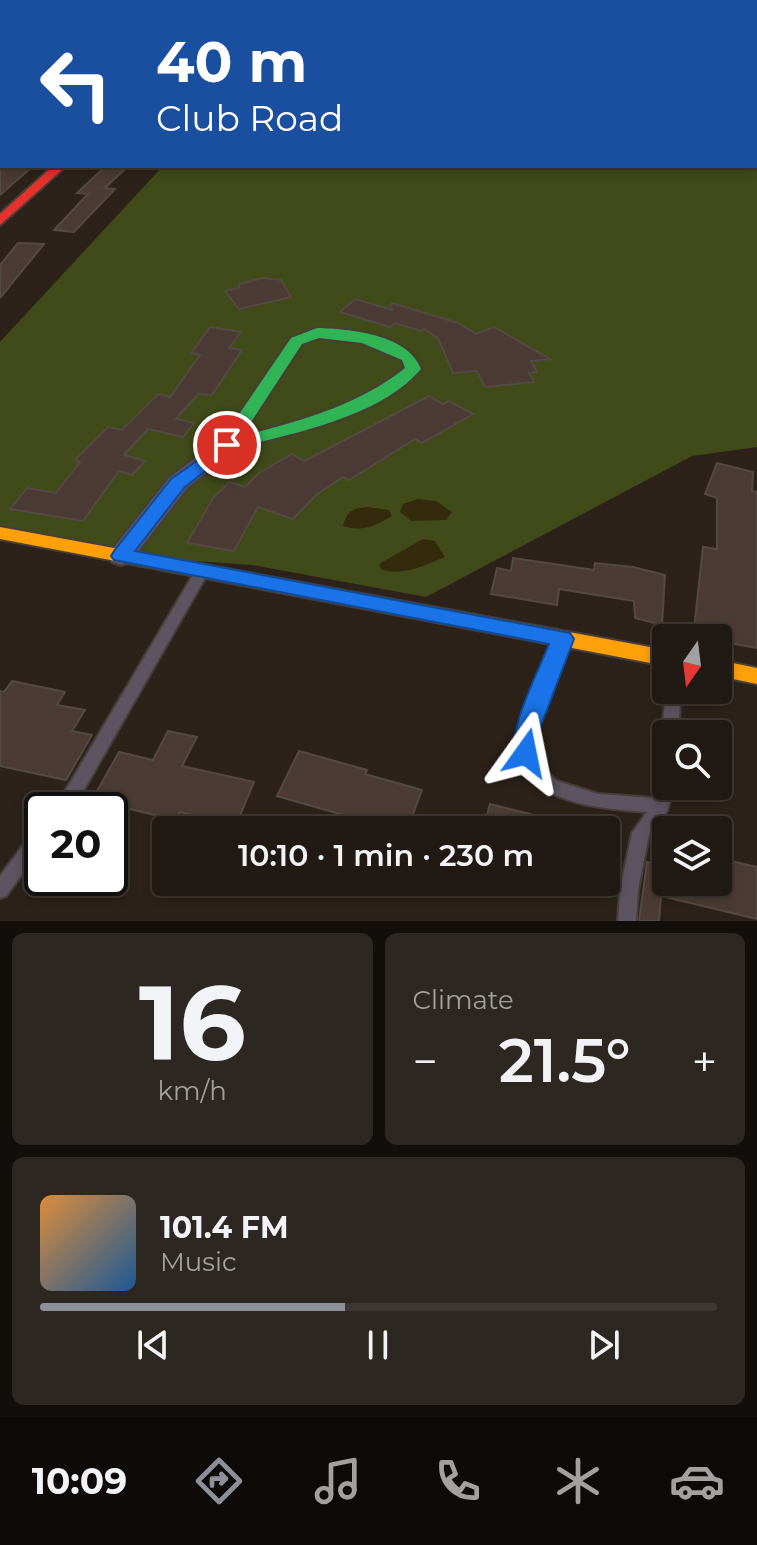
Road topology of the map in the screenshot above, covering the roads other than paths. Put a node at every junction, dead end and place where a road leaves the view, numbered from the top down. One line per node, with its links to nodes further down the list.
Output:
1 (58, 168): 2 (street)
2 (3, 216)
3 (227, 445): 3 (street); 5 (street)
4 (0, 533): 5 (street)
5 (121, 556): 6 (street)
6 (202, 571): 7 (street); 11 (lane)
7 (563, 639): 8 (street); 13 (lane)
8 (652, 655)
9 (732, 671): 10 (street)
10 (757, 676)
11 (73, 792)
12 (662, 800): 13 (lane)
13 (661, 806): 16 (lane)
14 (24, 857): 15 (lane)
15 (0, 890)
16 (627, 921)

